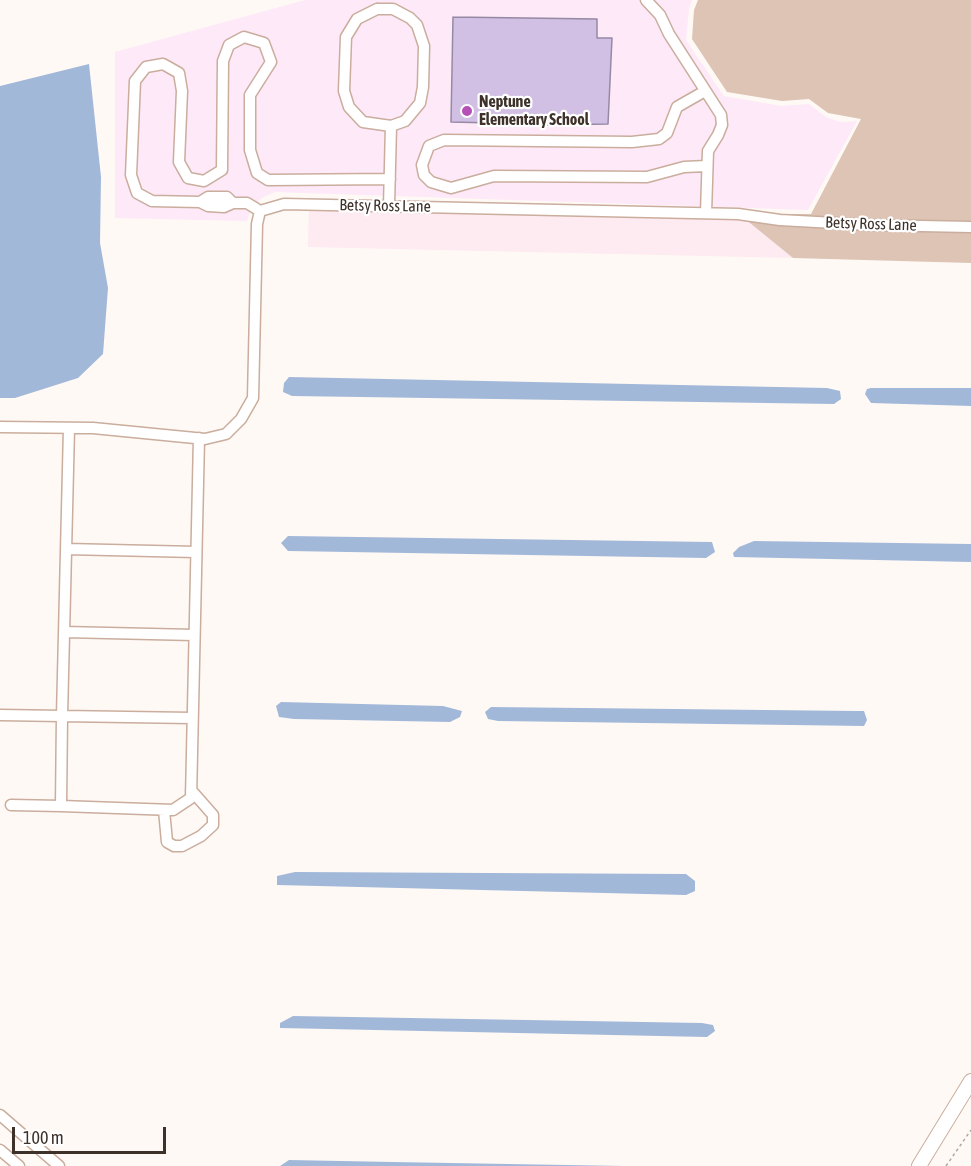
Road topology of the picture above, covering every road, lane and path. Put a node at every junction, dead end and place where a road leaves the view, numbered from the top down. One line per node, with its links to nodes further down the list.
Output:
1 (646, 0): 2 (street)
2 (705, 91): 4 (street); 4 (street)
3 (391, 126): 3 (street); 5 (street)
4 (707, 166): 8 (street)
5 (390, 179): 6 (street); 7 (street)
6 (389, 206): 7 (street, Betsy Ross Lane); 8 (street, Betsy Ross Lane)
7 (260, 211): 12 (street)
8 (706, 213): 9 (street, Betsy Ross Lane)
9 (971, 226)
10 (0, 427): 11 (street)
11 (69, 428): 12 (street); 13 (street)
12 (199, 438): 14 (street)
13 (66, 549): 14 (street); 15 (street)
14 (196, 552): 16 (street)
15 (64, 632): 16 (street); 18 (street)
16 (194, 635): 19 (street)
17 (0, 716): 18 (street)
18 (62, 716): 19 (street); 22 (street)
19 (192, 718): 20 (street)
20 (191, 790): 23 (street); 23 (street)
21 (11, 805): 22 (street)
22 (61, 806): 23 (street)
23 (164, 810)
24 (971, 1081): 28 (main road)
25 (0, 1115): 30 (street)
26 (971, 1130): 31 (path)
27 (0, 1150): 29 (street)
28 (922, 1164)
29 (19, 1166)
30 (59, 1166)
31 (946, 1166)

